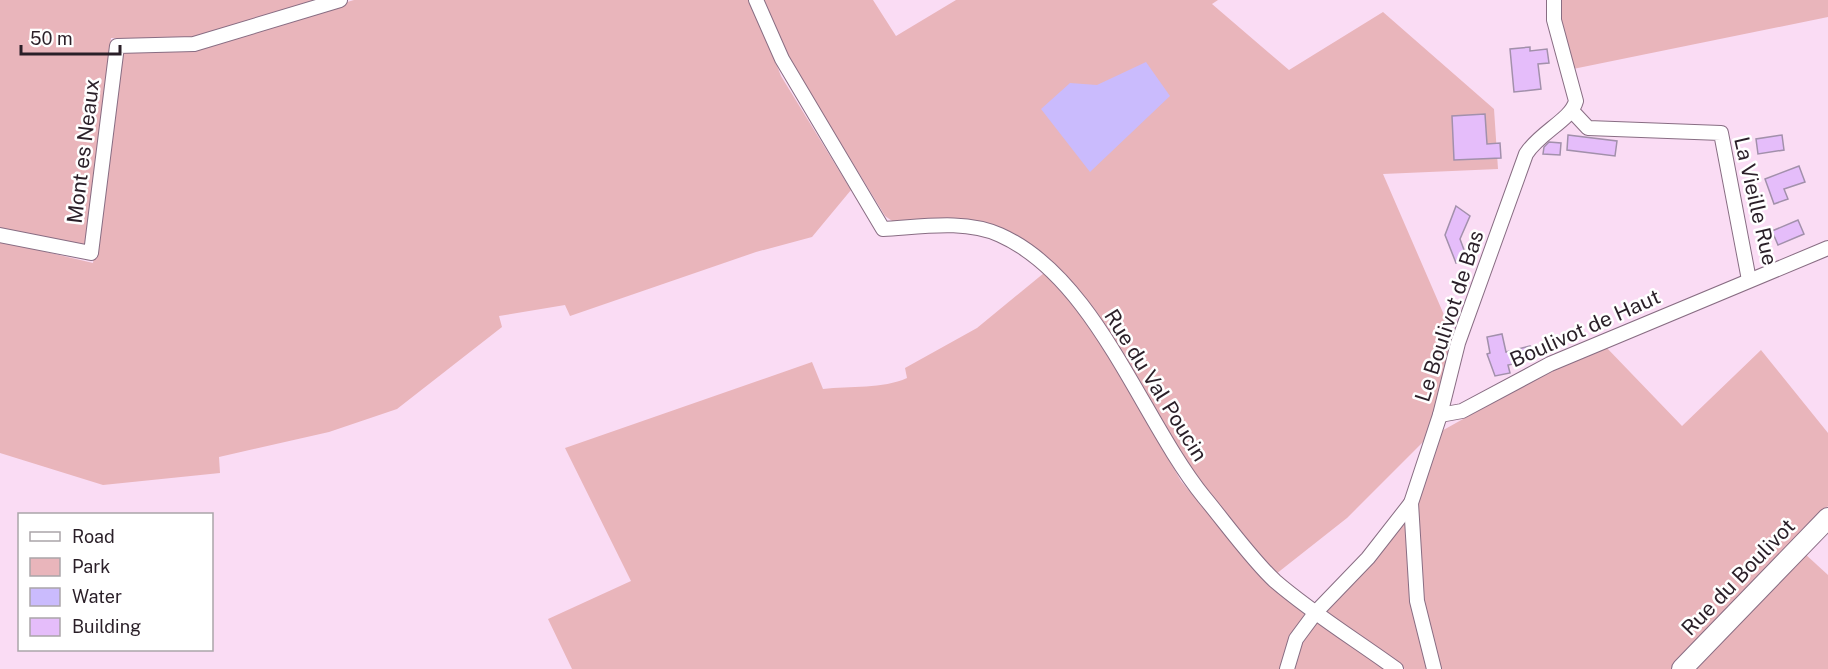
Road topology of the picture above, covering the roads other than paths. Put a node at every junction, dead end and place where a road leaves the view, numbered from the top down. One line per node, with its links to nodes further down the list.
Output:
1 (340, 0): 5 (street, Mont es Neaux)
2 (756, 0): 11 (street, Rue du Val Poucin)
3 (1554, 0): 4 (street)
4 (1573, 112): 7 (street, La Vieille Rue); 8 (street, Le Boulivot de Bas)
5 (0, 235)
6 (1828, 248): 7 (street, La Vieille Rue)
7 (1749, 280): 8 (street, Boulivot de Haut)
8 (1440, 415): 9 (street, Le Boulivot de Bas)
9 (1411, 503): 11 (street); 14 (street, Le Boulivot de Bas)
10 (1828, 518): 15 (street, Rue du Boulivot)
11 (1317, 612): 12 (street); 13 (street, Rue du Val Poucin)
12 (1287, 669)
13 (1396, 669)
14 (1434, 669)
15 (1682, 669)

